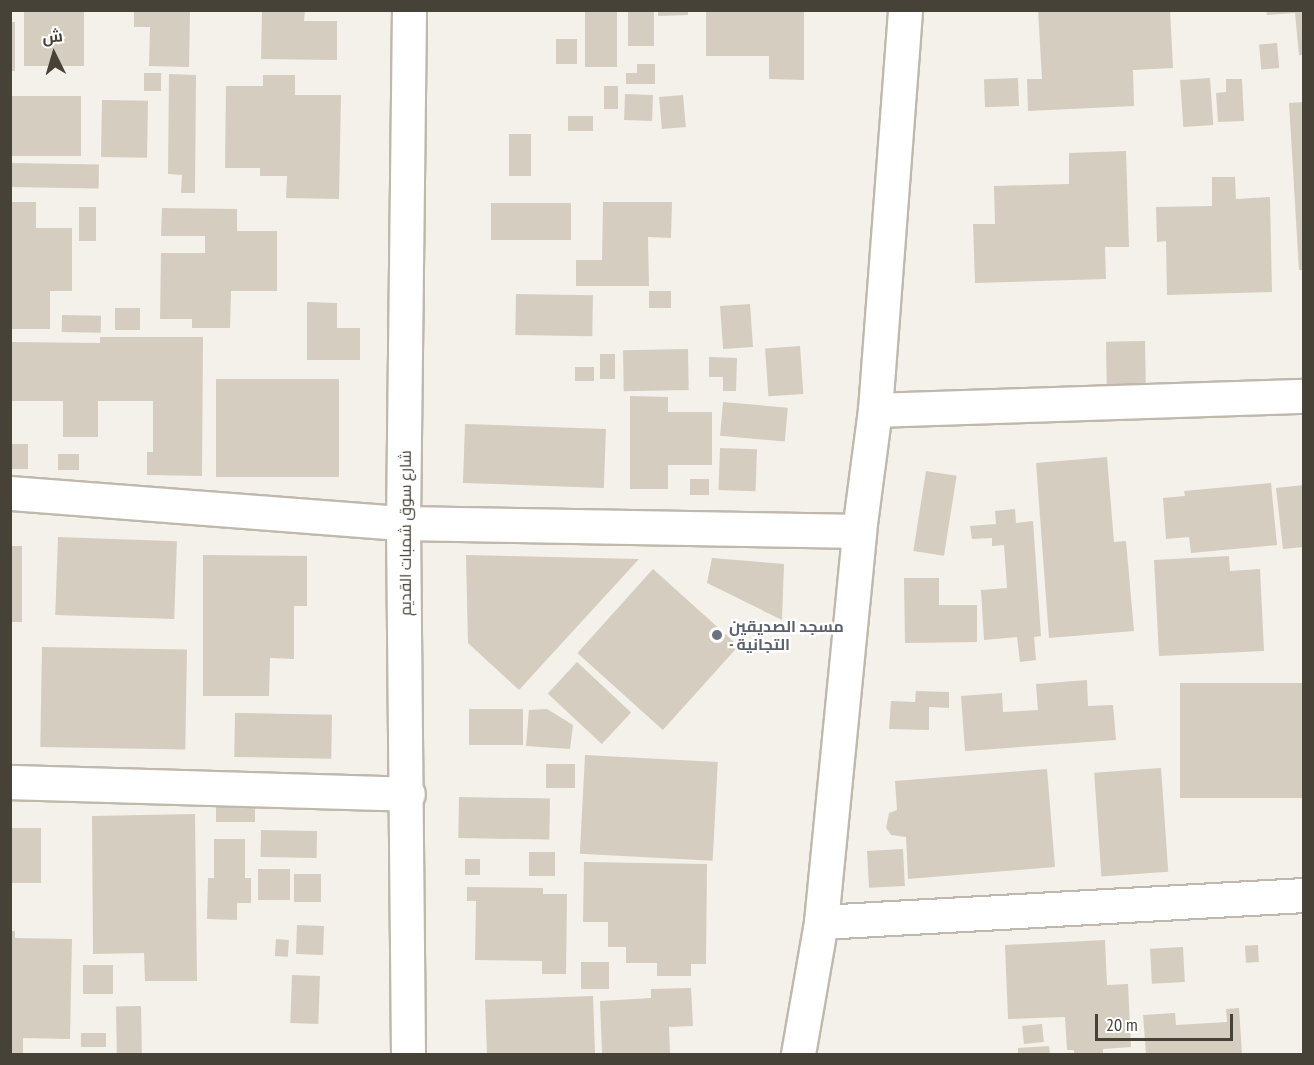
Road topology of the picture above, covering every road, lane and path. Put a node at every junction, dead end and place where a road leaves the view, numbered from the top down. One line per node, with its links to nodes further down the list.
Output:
1 (409, 10): 6 (street, شارع سوق شمبات القديم)
2 (905, 10): 4 (street)
3 (1304, 396): 4 (street)
4 (875, 410): 7 (street)
5 (10, 493): 6 (street)
6 (403, 523): 7 (street); 9 (street, شارع سوق شمبات القديم)
7 (859, 531): 11 (street)
8 (10, 782): 9 (street)
9 (408, 794): 12 (street, شارع سوق شمبات القديم)
10 (1304, 895): 11 (street)
11 (821, 921): 13 (street)
12 (408, 1054)
13 (798, 1054)

